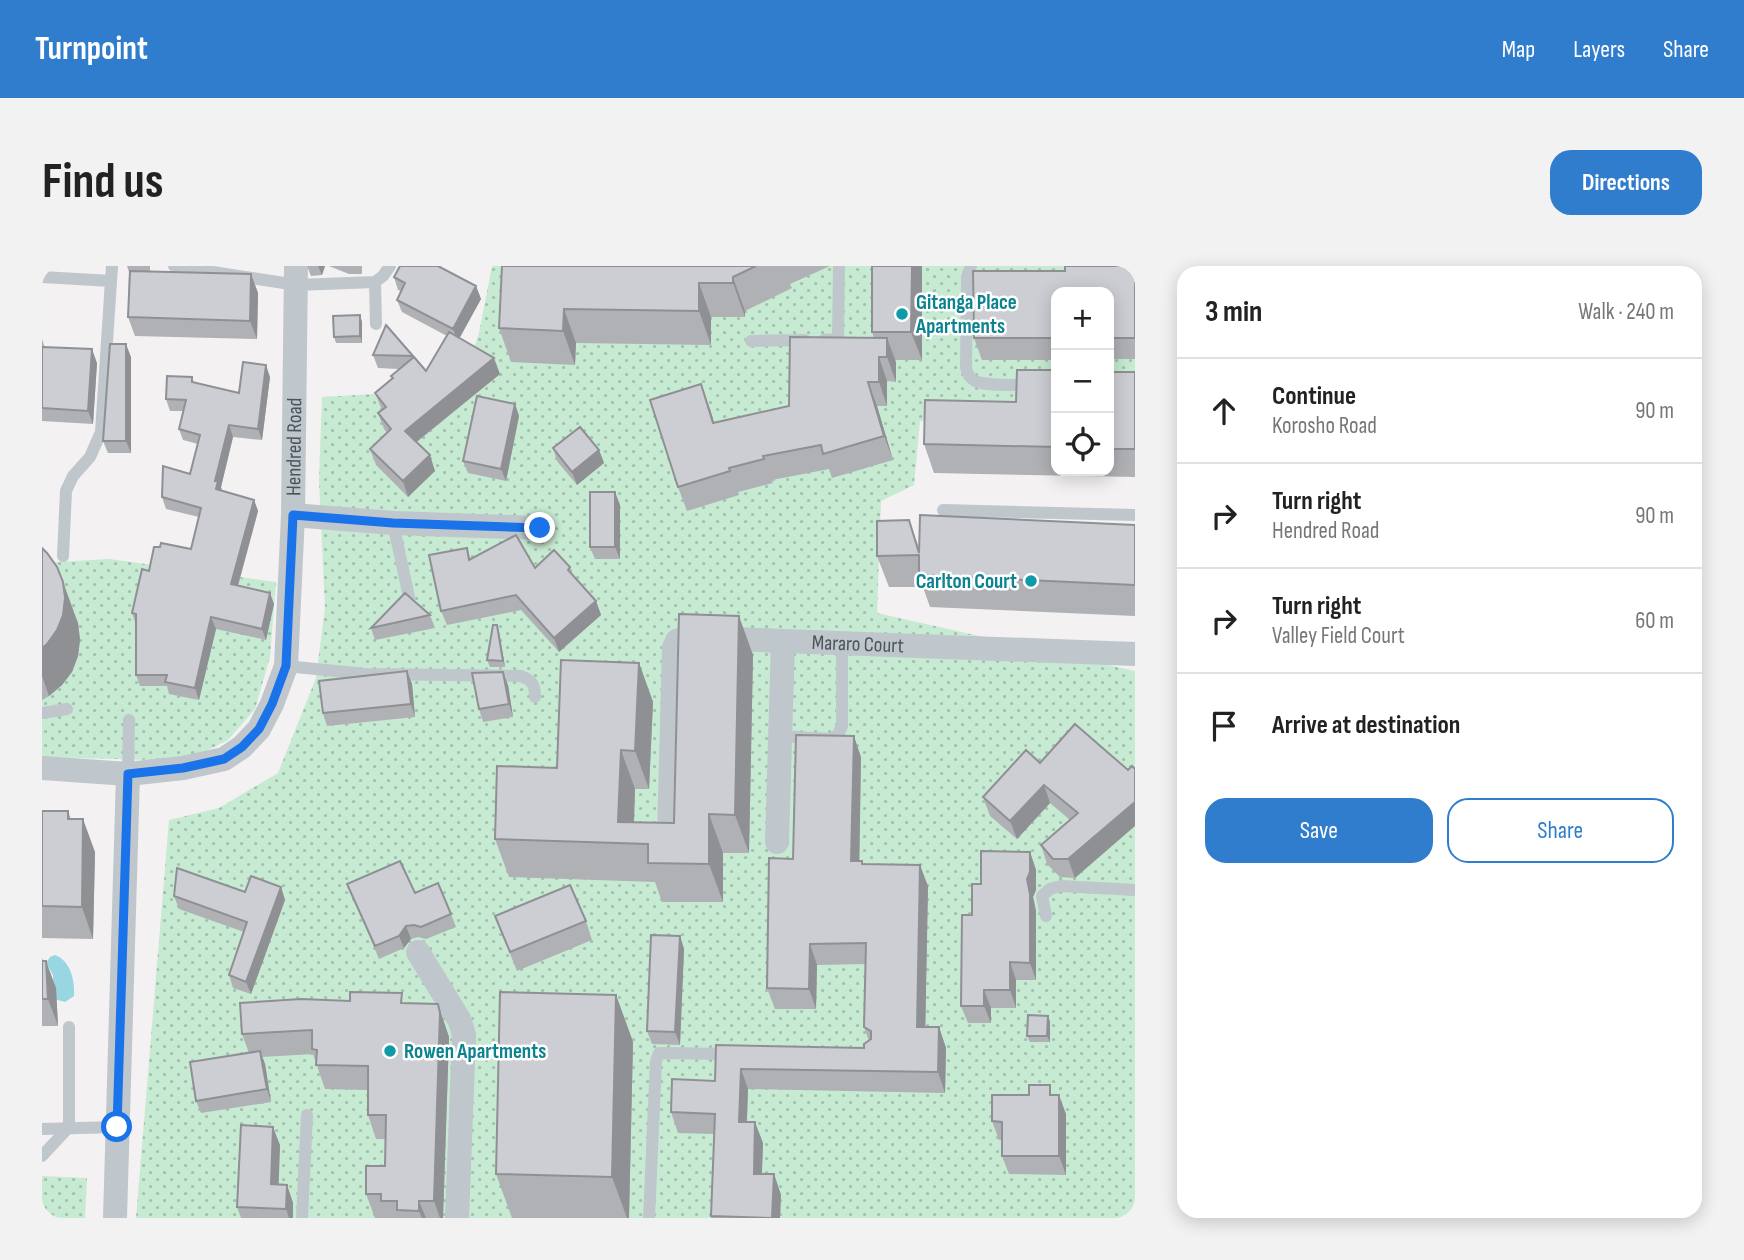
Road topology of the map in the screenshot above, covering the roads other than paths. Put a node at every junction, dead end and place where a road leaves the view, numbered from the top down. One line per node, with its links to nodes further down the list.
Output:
1 (112, 266): 9 (lane)
2 (174, 266): 7 (lane)
3 (390, 266): 10 (lane)
4 (839, 266): 12 (lane)
5 (971, 266): 13 (lane)
6 (89, 273): 8 (lane); 9 (lane)
7 (297, 275): 10 (lane); 15 (street, Hendred Road)
8 (42, 277)
9 (111, 281): 19 (lane)
10 (375, 282): 11 (lane)
11 (376, 324)
12 (751, 341)
13 (1051, 384)
14 (943, 510): 16 (lane)
15 (293, 515): 17 (street); 24 (street, Hendred Road)
16 (1135, 515)
17 (393, 523): 18 (street); 20 (lane)
18 (540, 528)
19 (64, 556)
20 (409, 597)
21 (783, 641): 22 (street, Mararo Court); 29 (street, Mararo Court); 32 (street)
22 (842, 643): 23 (street, Mararo Court); 29 (lane)
23 (1135, 654)
24 (286, 666): 25 (lane); 31 (street, Hendred Road)
25 (535, 697)
26 (67, 709): 27 (lane)
27 (42, 713)
28 (129, 720): 31 (lane)
29 (780, 736): 33 (street, Mararo Court)
30 (42, 768): 31 (street, Hendred Road)
31 (128, 774): 41 (street)
32 (669, 837)
33 (777, 842)
34 (1135, 890): 35 (lane)
35 (1046, 916)
36 (418, 952): 46 (street)
37 (69, 1027): 40 (lane)
38 (738, 1054): 47 (lane)
39 (307, 1115): 45 (lane)
40 (69, 1127): 41 (lane); 42 (lane); 43 (lane)
41 (117, 1127): 44 (street)
42 (42, 1129)
43 (42, 1156)
44 (115, 1218)
45 (302, 1218)
46 (457, 1218)
47 (649, 1218)

